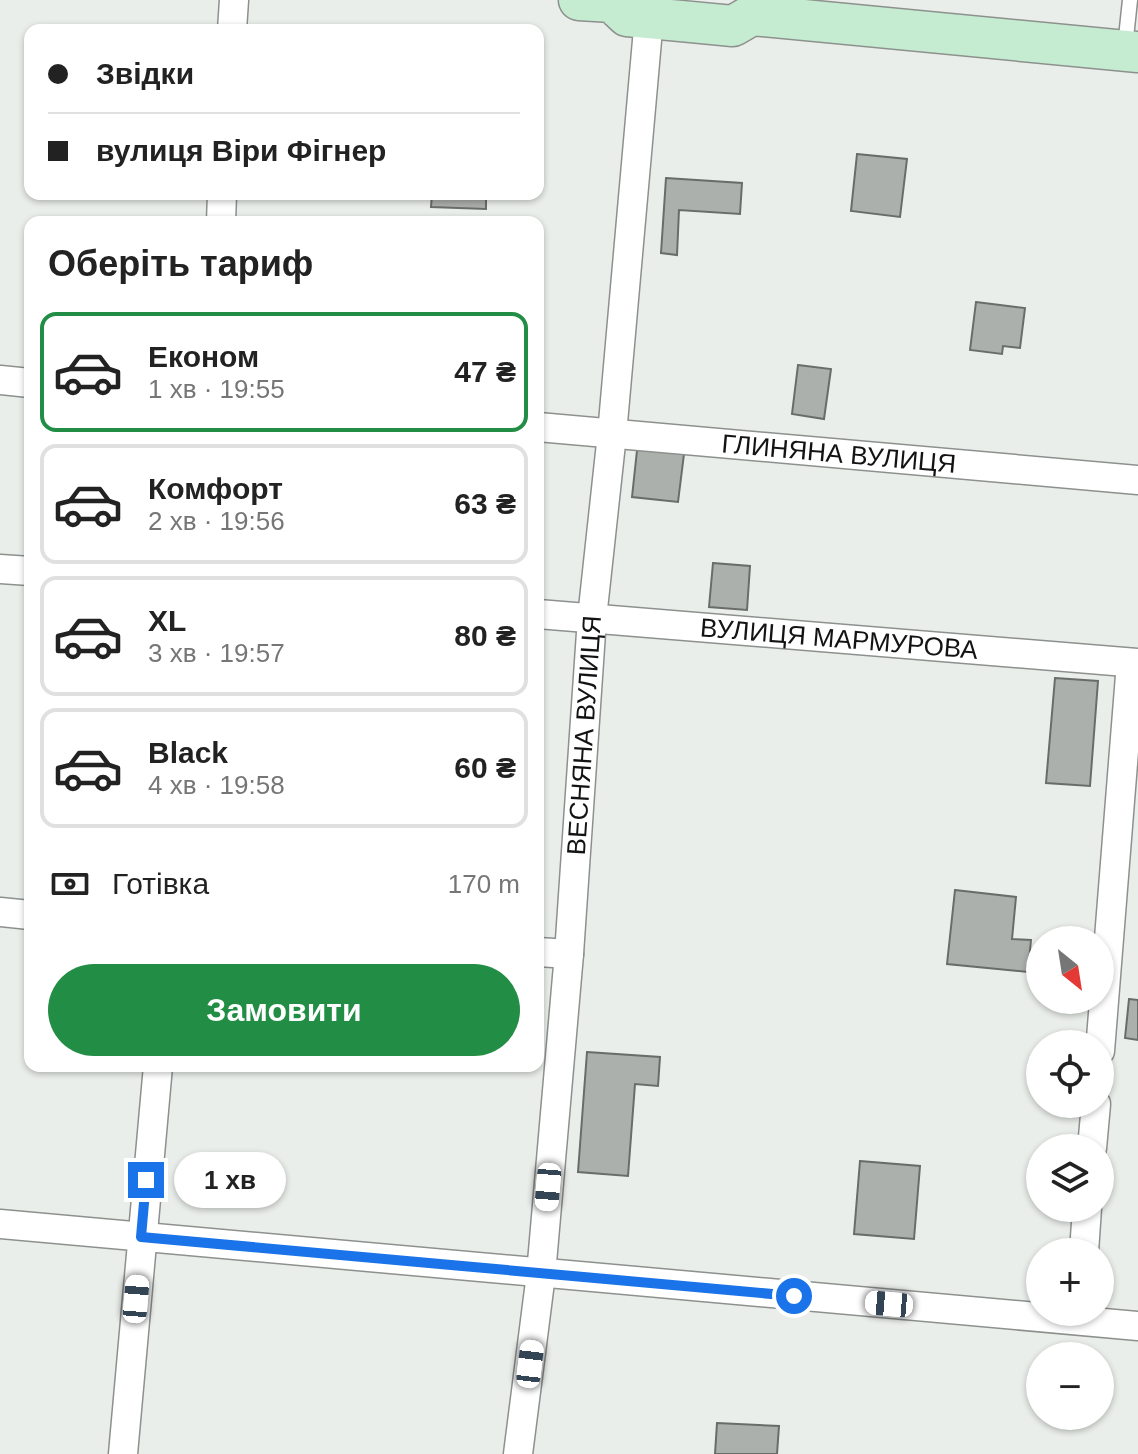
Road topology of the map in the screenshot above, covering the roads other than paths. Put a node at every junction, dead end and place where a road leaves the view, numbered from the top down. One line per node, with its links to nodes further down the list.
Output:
1 (234, 0): 6 (street)
2 (1130, 0): 7 (lane)
3 (602, 1): 5 (main road)
4 (749, 5): 5 (main road); 7 (main road)
5 (649, 18): 11 (street, ВЕСНЯНА ВУЛИЦЯ)
6 (232, 24)
7 (1131, 52)
8 (0, 380): 9 (street)
9 (24, 382)
10 (544, 428): 11 (street, ГЛИНЯНА ВУЛИЦЯ)
11 (612, 434): 12 (street, ГЛИНЯНА ВУЛИЦЯ); 16 (street, ВЕСНЯНА ВУЛИЦЯ)
12 (1138, 480)
13 (0, 569): 14 (street)
14 (24, 571)
15 (544, 614): 16 (street, ВУЛИЦЯ МАРМУРОВА)
16 (592, 618): 17 (street, ВУЛИЦЯ МАРМУРОВА); 21 (street, ВЕСНЯНА ВУЛИЦЯ)
17 (1135, 663): 22 (street)
18 (0, 912): 19 (street)
19 (24, 914)
20 (544, 952): 21 (street)
21 (569, 954): 26 (street, ВЕСНЯНА ВУЛИЦЯ)
22 (1102, 1030)
23 (157, 1072): 25 (street)
24 (0, 1224): 25 (street)
25 (141, 1237): 26 (street); 30 (street)
26 (541, 1274): 27 (street); 31 (street, ВЕСНЯНА ВУЛИЦЯ)
27 (1026, 1312)
28 (1114, 1322): 29 (street)
29 (1138, 1326)
30 (123, 1454)
31 (518, 1454)

